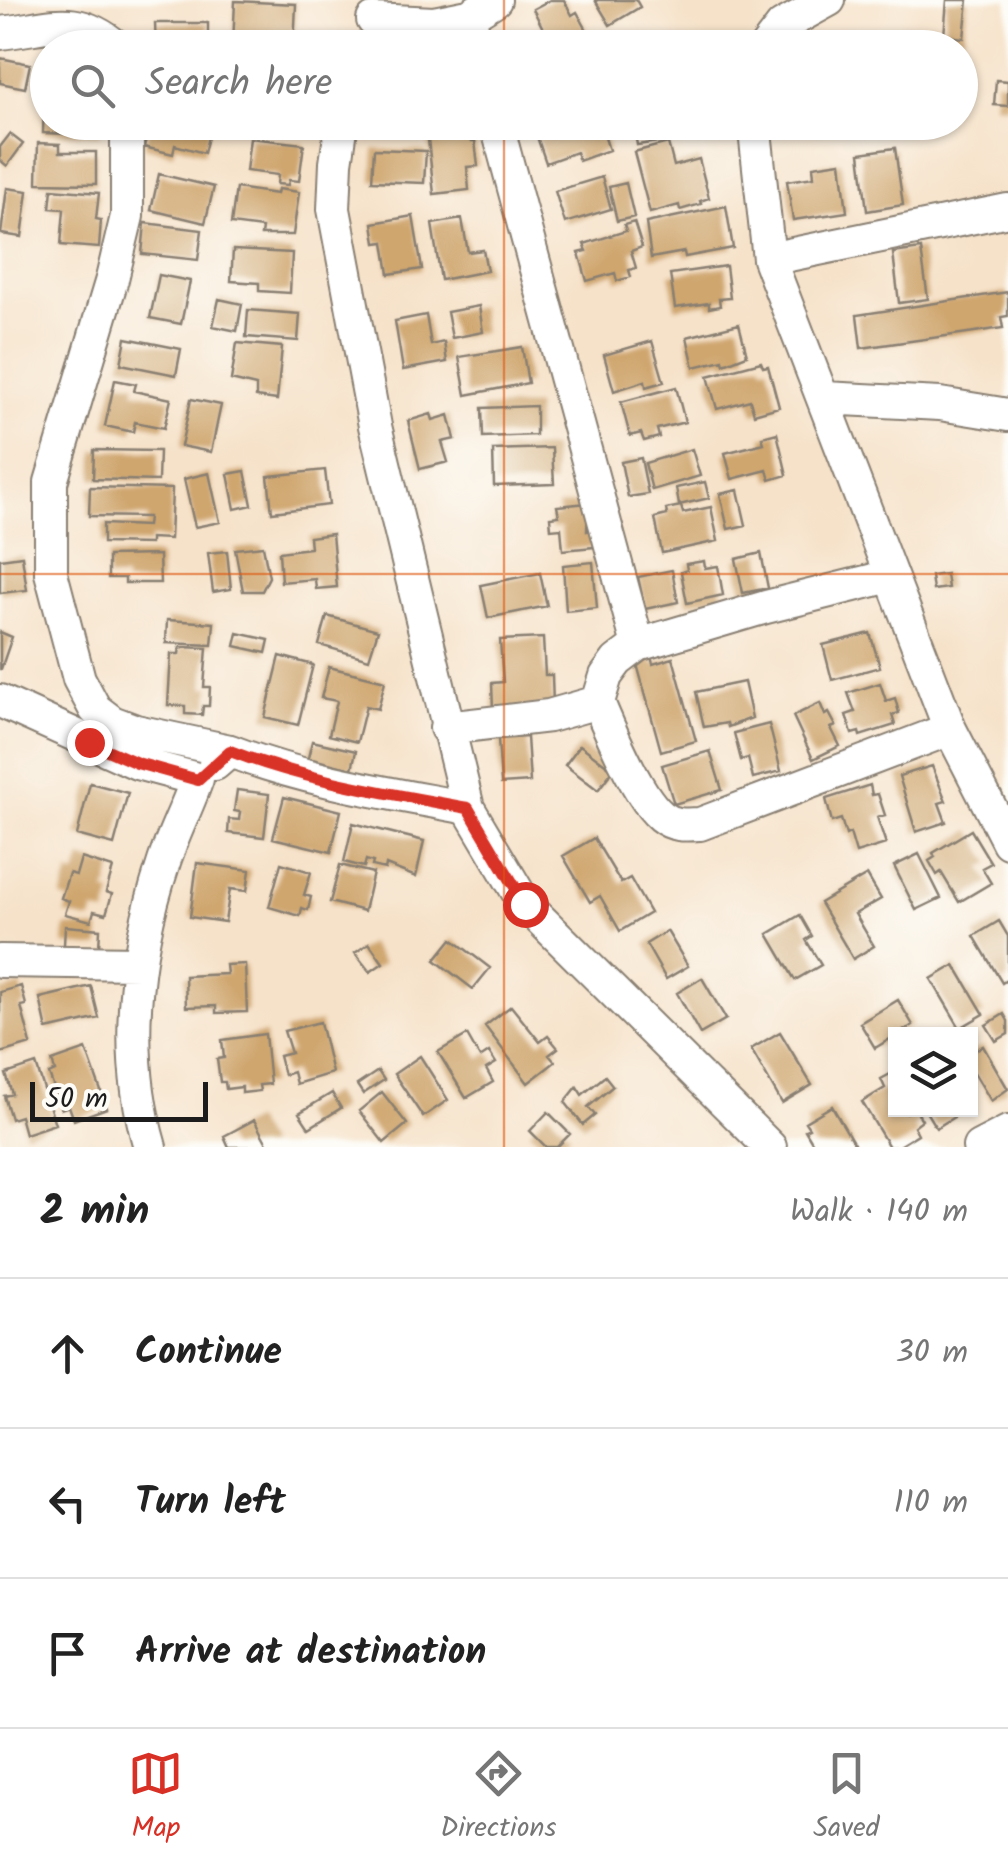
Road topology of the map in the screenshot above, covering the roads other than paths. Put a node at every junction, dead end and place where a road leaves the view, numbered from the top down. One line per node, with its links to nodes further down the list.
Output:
1 (820, 2): 6 (street)
2 (70, 11): 5 (street); 7 (street)
3 (480, 21): 4 (street)
4 (370, 23)
5 (96, 30)
6 (779, 30)
7 (0, 34)
8 (127, 140): 22 (street)
9 (339, 140): 20 (street)
10 (501, 140): 17 (street)
11 (756, 140): 13 (street)
12 (1008, 210): 13 (street)
13 (770, 259): 14 (street)
14 (824, 398): 15 (street); 16 (street)
15 (1008, 415)
16 (890, 576): 17 (street); 21 (street)
17 (638, 645): 19 (street)
18 (0, 701): 23 (street)
19 (598, 702): 20 (street); 21 (street)
20 (446, 728): 24 (street)
21 (950, 730): 25 (street)
22 (230, 751): 23 (street); 24 (street)
23 (198, 780): 27 (street)
24 (468, 808): 30 (street)
25 (1008, 842)
26 (0, 961): 27 (street)
27 (139, 963): 29 (street)
28 (1008, 1132): 31 (street)
29 (143, 1145)
30 (770, 1147)
31 (978, 1147)

